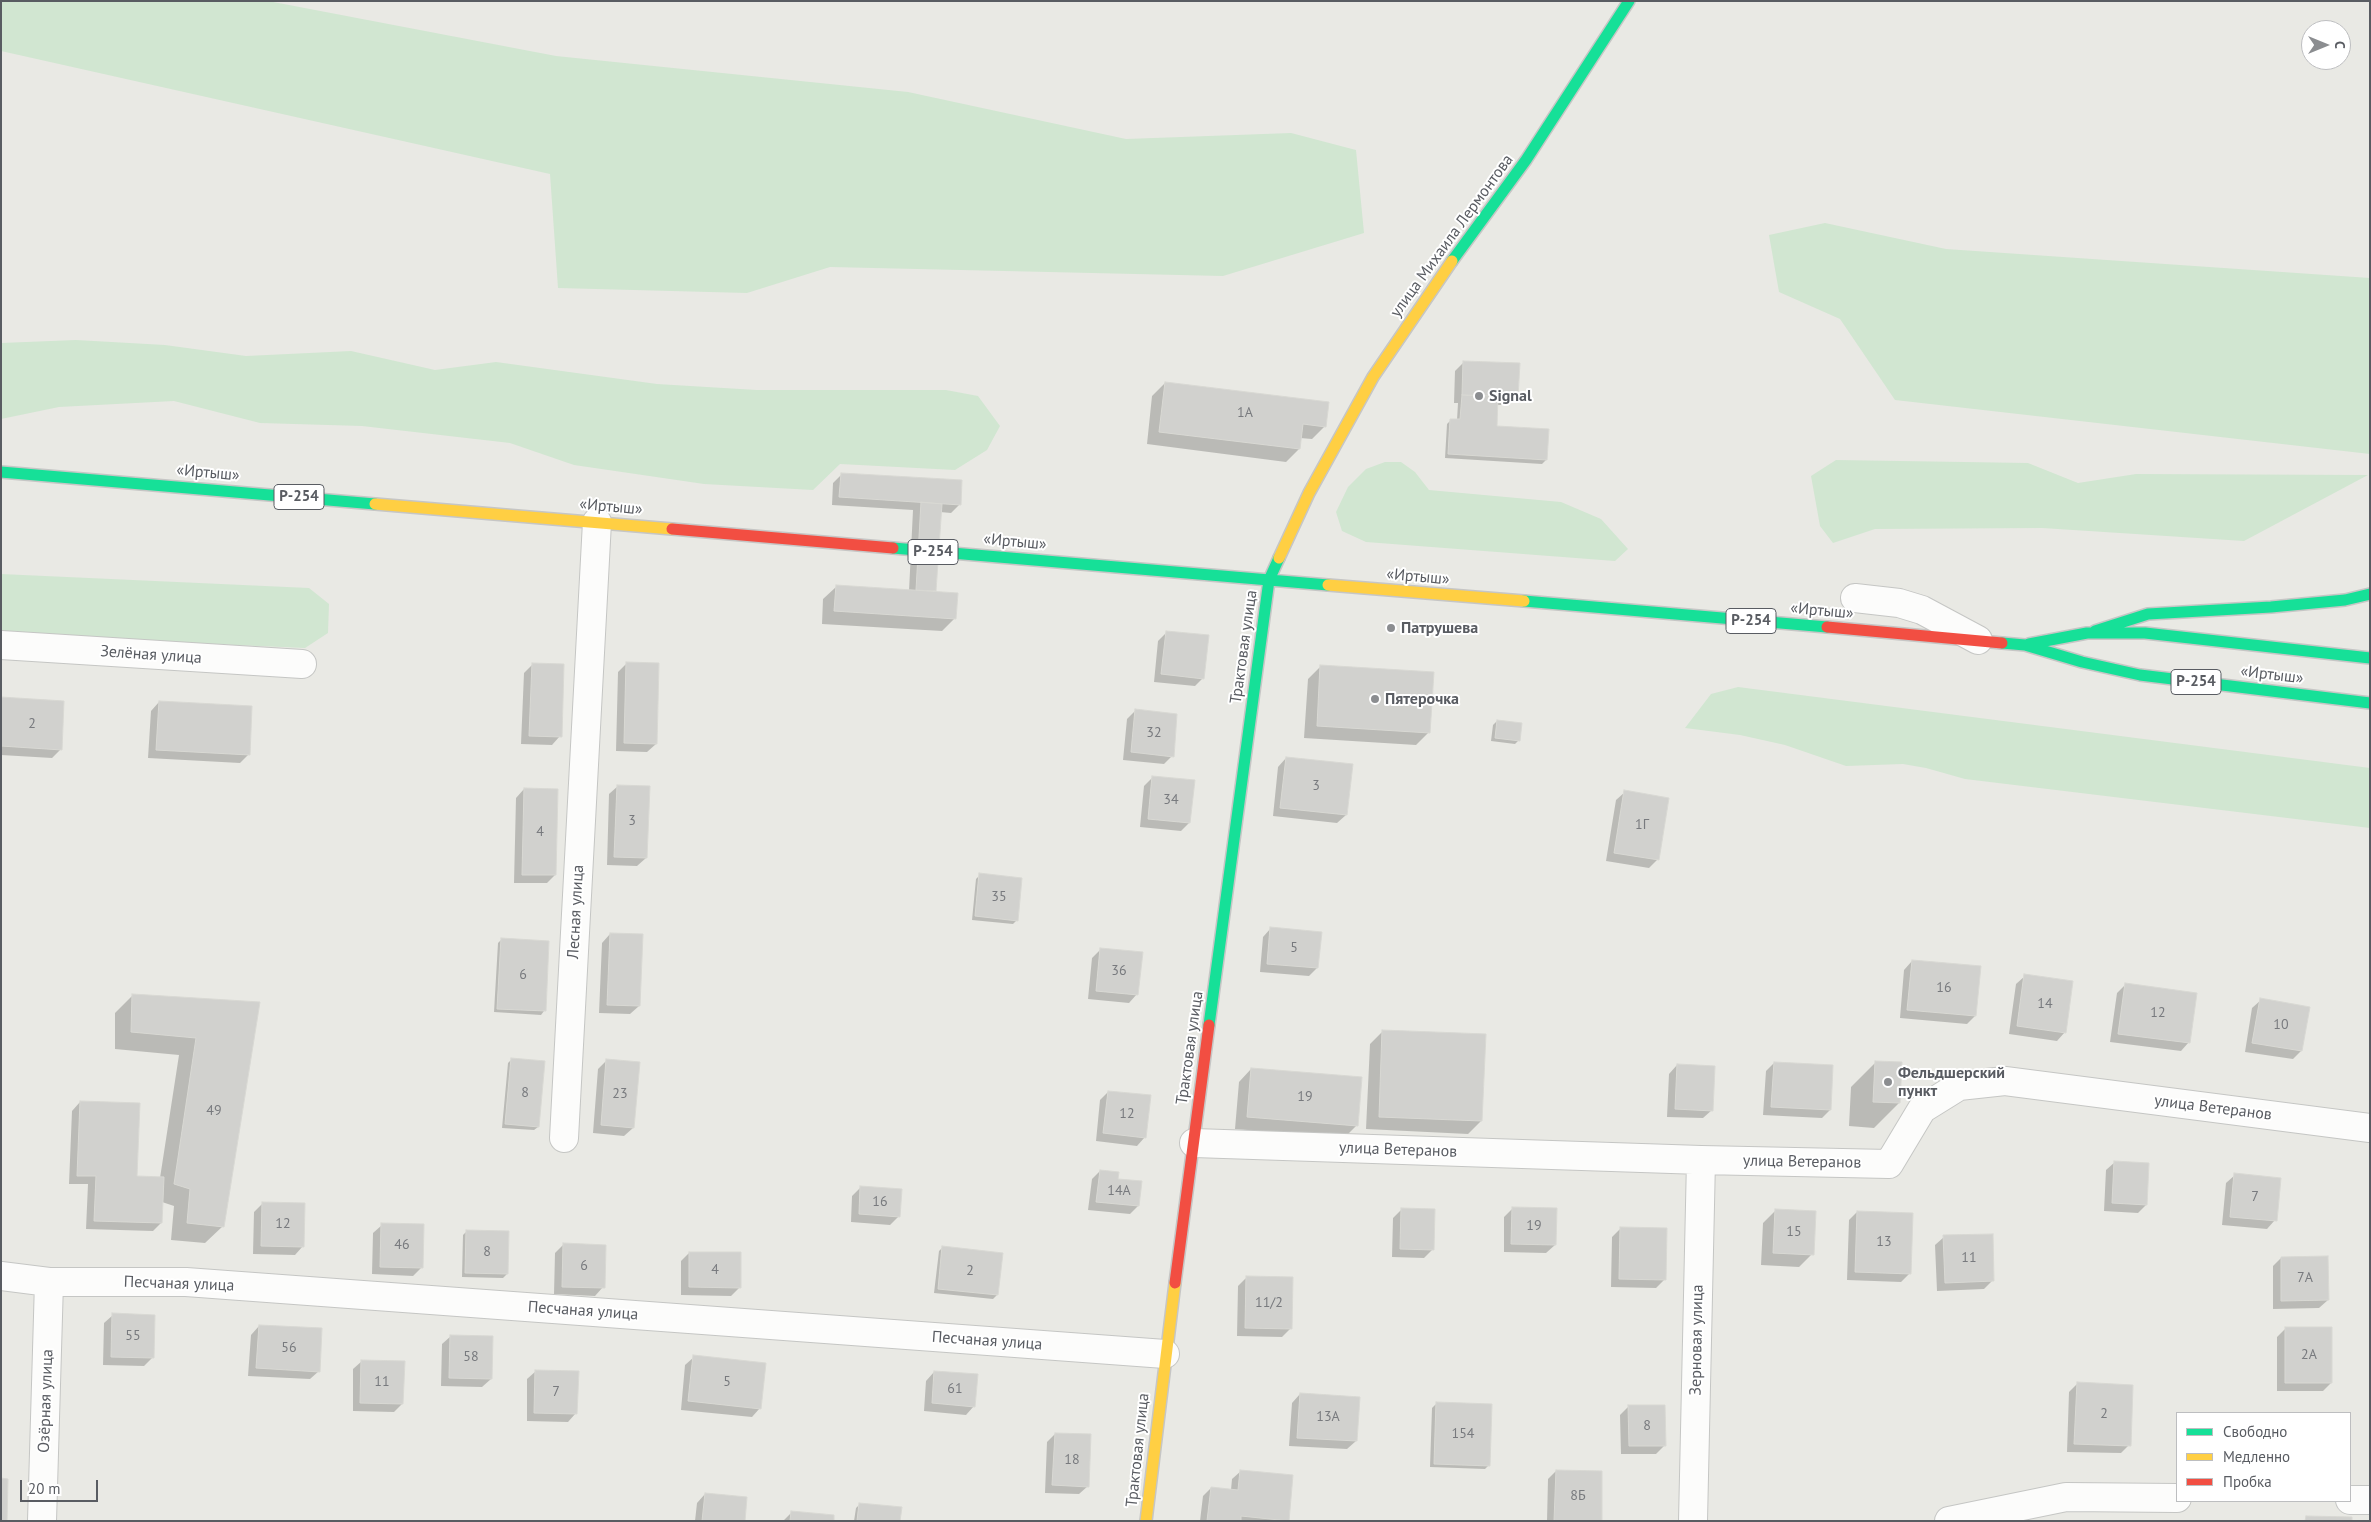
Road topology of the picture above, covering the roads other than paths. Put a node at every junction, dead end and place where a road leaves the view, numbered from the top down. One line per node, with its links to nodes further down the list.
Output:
1 (1629, 1): 4 (main road, улица Михаила Лермонтова)
2 (1, 472): 3 (main road, «Иртыш» / Р-254)
3 (597, 522): 4 (main road, «Иртыш» / Р-254); 15 (street, Лесная улица)
4 (1269, 580): 8 (main road, «Иртыш» / Р-254); 16 (main road, Трактовая улица)
5 (2370, 594): 7 (main road)
6 (1856, 598): 8 (street)
7 (2087, 633): 10 (main road, «Иртыш» / Р-254); 11 (main road, «Иртыш» / Р-254)
8 (1978, 640): 10 (main road, «Иртыш» / Р-254)
9 (1, 645): 12 (street, Зелёная улица)
10 (2025, 645): 13 (main road, «Иртыш» / Р-254)
11 (2370, 658)
12 (302, 664)
13 (2370, 703)
14 (2370, 1128): 17 (street, улица Ветеранов)
15 (564, 1138)
16 (1194, 1143): 17 (street, улица Ветеранов); 20 (main road, Трактовая улица)
17 (1701, 1160): 26 (street, Зерновая улица)
18 (1, 1276): 19 (street, Песчаная улица)
19 (49, 1282): 20 (street, Песчаная улица); 24 (street, Озёрная улица)
20 (1165, 1354): 25 (main road, Трактовая улица)
21 (2176, 1498): 27 (street)
22 (2351, 1500): 23 (street)
23 (2370, 1500)
24 (42, 1521)
25 (1146, 1521)
26 (1693, 1521)
27 (1949, 1521)

